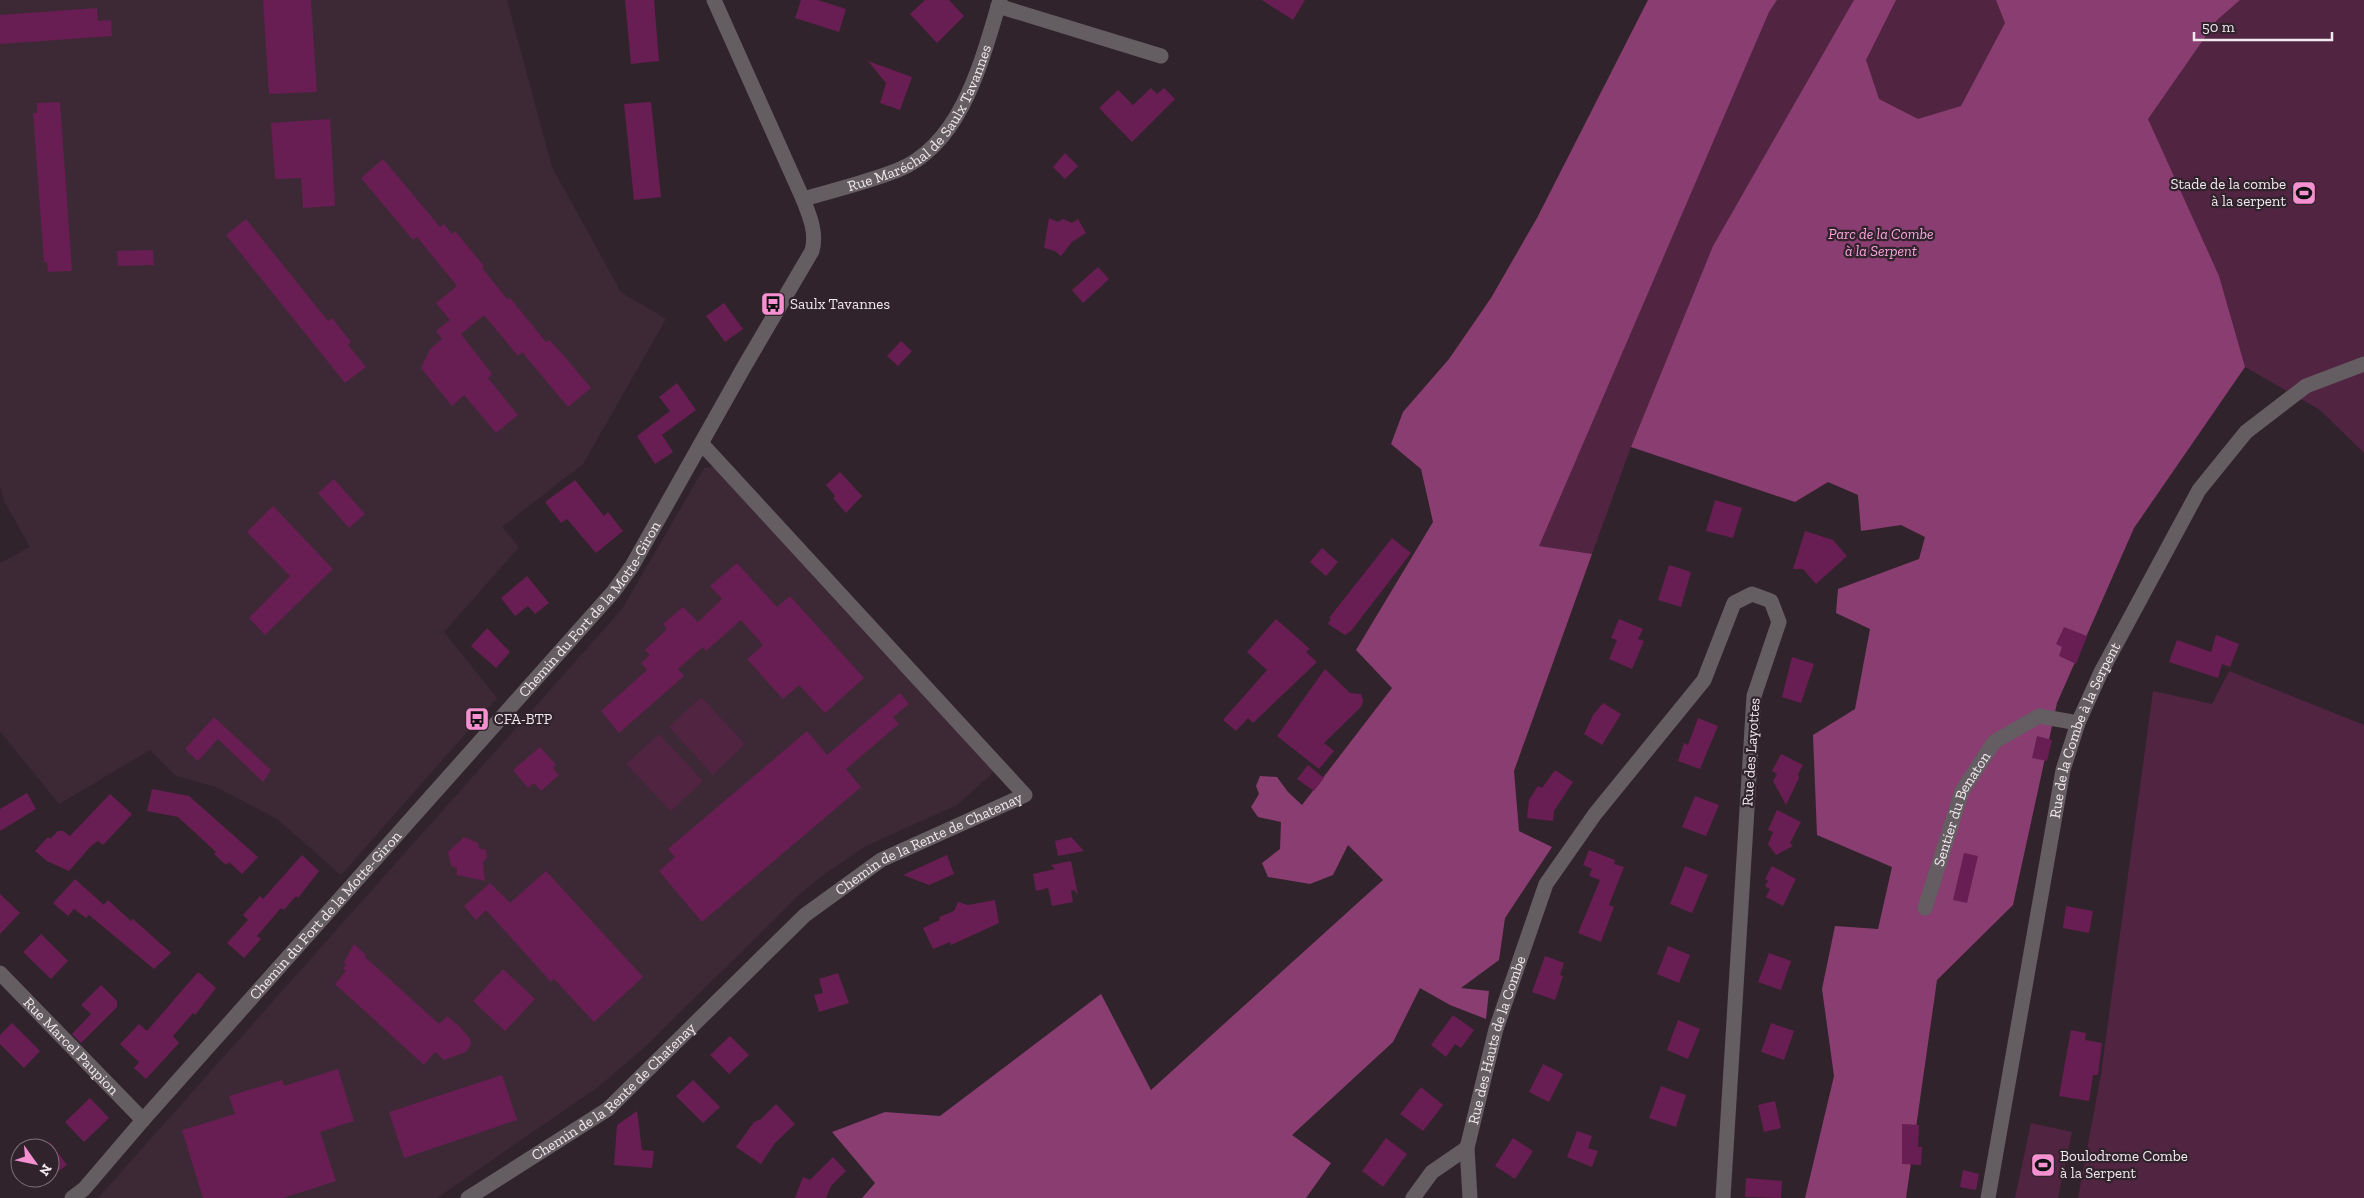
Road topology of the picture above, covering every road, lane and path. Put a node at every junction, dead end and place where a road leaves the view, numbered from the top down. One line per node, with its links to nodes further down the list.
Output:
1 (714, 0): 4 (street, Chemin du Fort de la Motte-Giron)
2 (999, 3): 3 (street); 4 (street, Rue Maréchal de Saulx Tavannes)
3 (1161, 56)
4 (804, 199): 6 (street, Chemin du Fort de la Motte-Giron)
5 (2364, 364): 7 (street, Rue de la Combe à la Serpent)
6 (702, 444): 11 (street, Chemin du Fort de la Motte-Giron); 14 (street, Chemin de la Rente de Chatenay)
7 (2078, 723): 9 (street, Sentier du Benaton); 18 (street, Rue de la Combe à la Serpent)
8 (1546, 884): 12 (street, Rue des Hauts de la Combe); 17 (street, Rue des Layottes)
9 (1925, 908)
10 (0, 973): 11 (street, Rue Marcel Paupion)
11 (143, 1120): 13 (street, Chemin du Fort de la Motte-Giron)
12 (1467, 1148): 15 (street); 16 (street, Rue des Hauts de la Combe)
13 (72, 1198)
14 (468, 1198)
15 (1412, 1198)
16 (1470, 1198)
17 (1723, 1198)
18 (1988, 1198)

